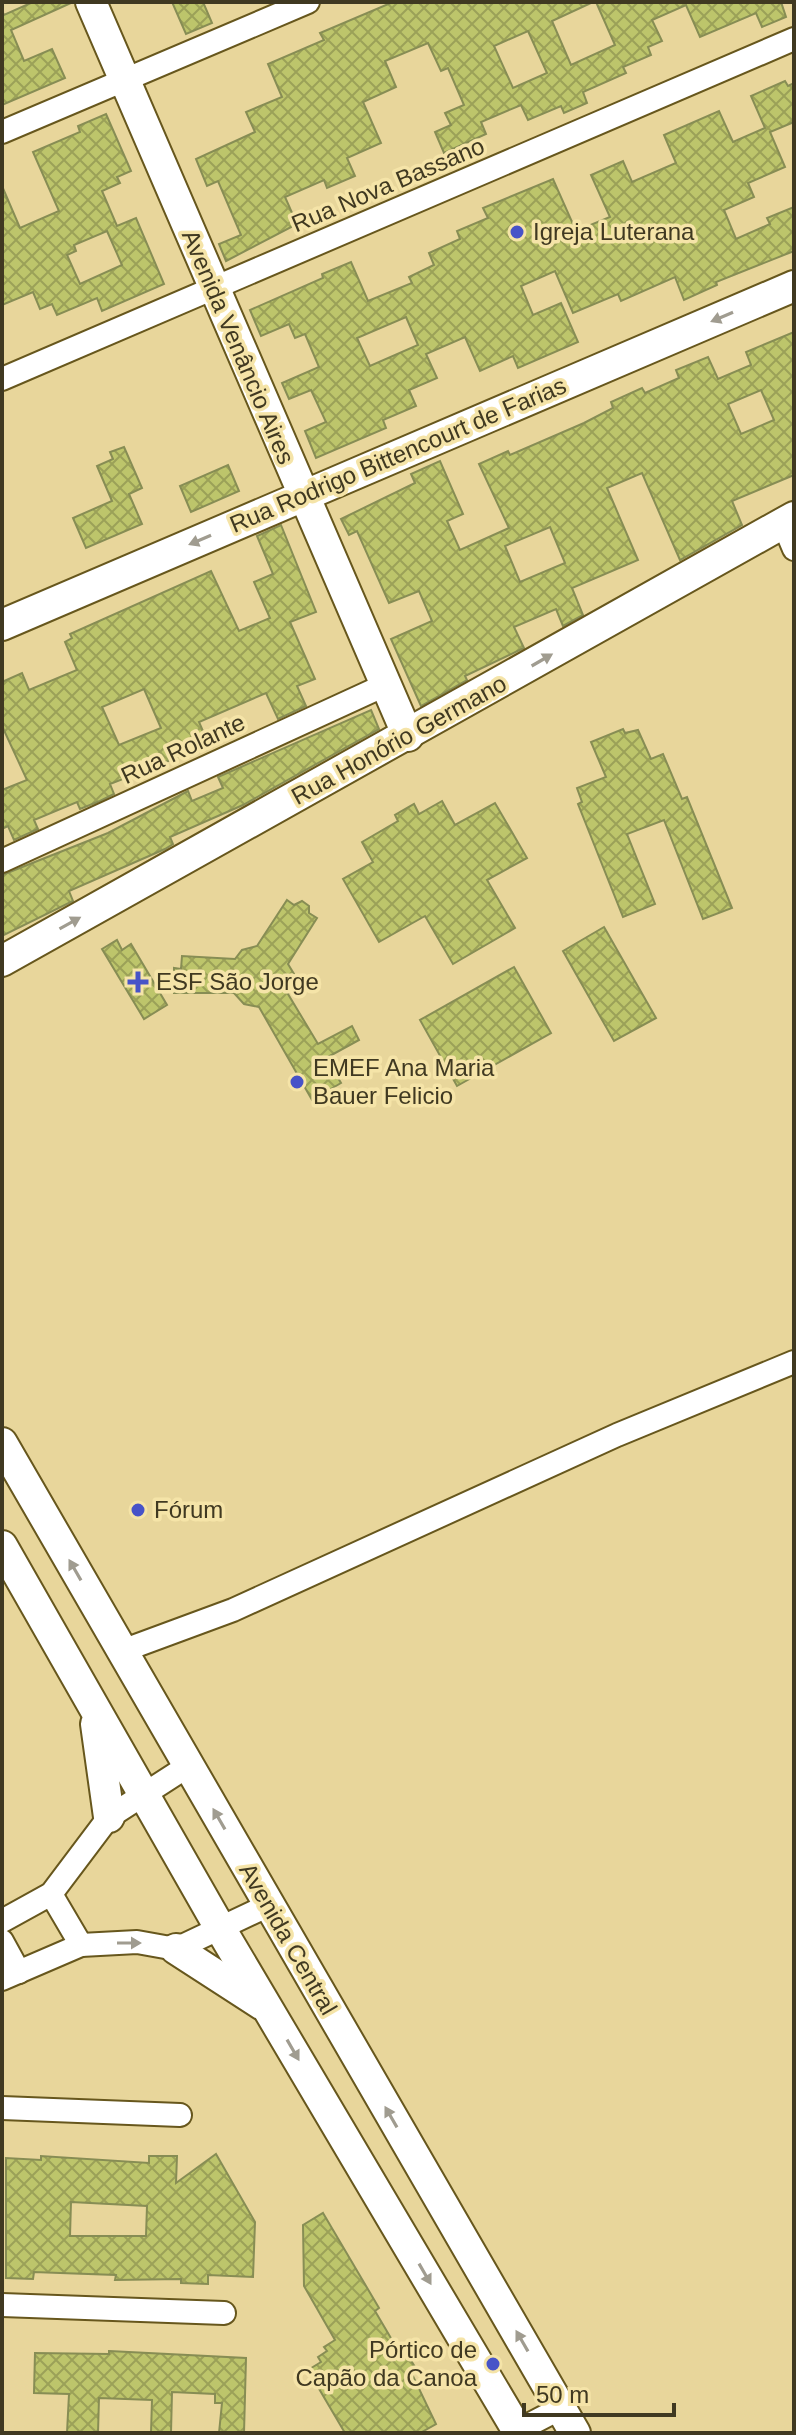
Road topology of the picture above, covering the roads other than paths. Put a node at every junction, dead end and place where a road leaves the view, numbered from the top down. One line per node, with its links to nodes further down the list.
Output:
1 (91, 2): 4 (street, Avenida Venâncio Aires)
2 (308, 2): 4 (street)
3 (794, 39): 7 (street, Rua Nova Bassano)
4 (124, 80): 5 (street); 7 (street, Avenida Venâncio Aires)
5 (2, 132)
6 (794, 286): 9 (street, Rua Rodrigo Bittencourt de Farias, one-way to 9)
7 (212, 288): 8 (street, Rua Nova Bassano); 9 (street, Avenida Venâncio Aires)
8 (2, 379)
9 (303, 496): 11 (street, Rua Rodrigo Bittencourt de Farias, one-way to 11); 12 (street, Avenida Venâncio Aires)
10 (790, 530): 13 (street, Rua Honório Germano, one-way to 10)
11 (2, 625)
12 (385, 685): 13 (street, Avenida Venâncio Aires); 14 (street, Rua Rolante)
13 (408, 736): 15 (street, Rua Honório Germano, one-way to 13)
14 (2, 861)
15 (2, 961)
16 (794, 1362): 21 (street)
17 (2, 1443): 19 (street, Avenida Central, one-way to 17)
18 (2, 1546): 20 (street)
19 (104, 1620): 20 (street); 21 (street, Avenida Central)
20 (58, 1645): 22 (street)
21 (122, 1651): 23 (street, Avenida Central)
22 (93, 1706): 24 (street); 25 (street)
23 (188, 1766): 24 (street); 27 (street, Avenida Central, one-way to 23)
24 (143, 1793): 25 (street); 29 (street)
25 (109, 1817): 26 (street)
26 (51, 1894): 28 (street); 31 (street)
27 (269, 1905): 29 (street); 39 (street, Avenida Central, one-way to 27)
28 (2, 1921)
29 (220, 1928): 32 (street); 34 (street)
30 (2, 1941): 33 (street)
31 (81, 1945): 32 (street, one-way to 32); 33 (street)
32 (176, 1949): 34 (street)
33 (10, 1976)
34 (270, 2009): 40 (street, one-way to 40)
35 (2, 2108): 36 (street)
36 (180, 2115)
37 (2, 2305): 38 (street)
38 (224, 2313)
39 (568, 2420): 40 (street)
40 (516, 2432)

